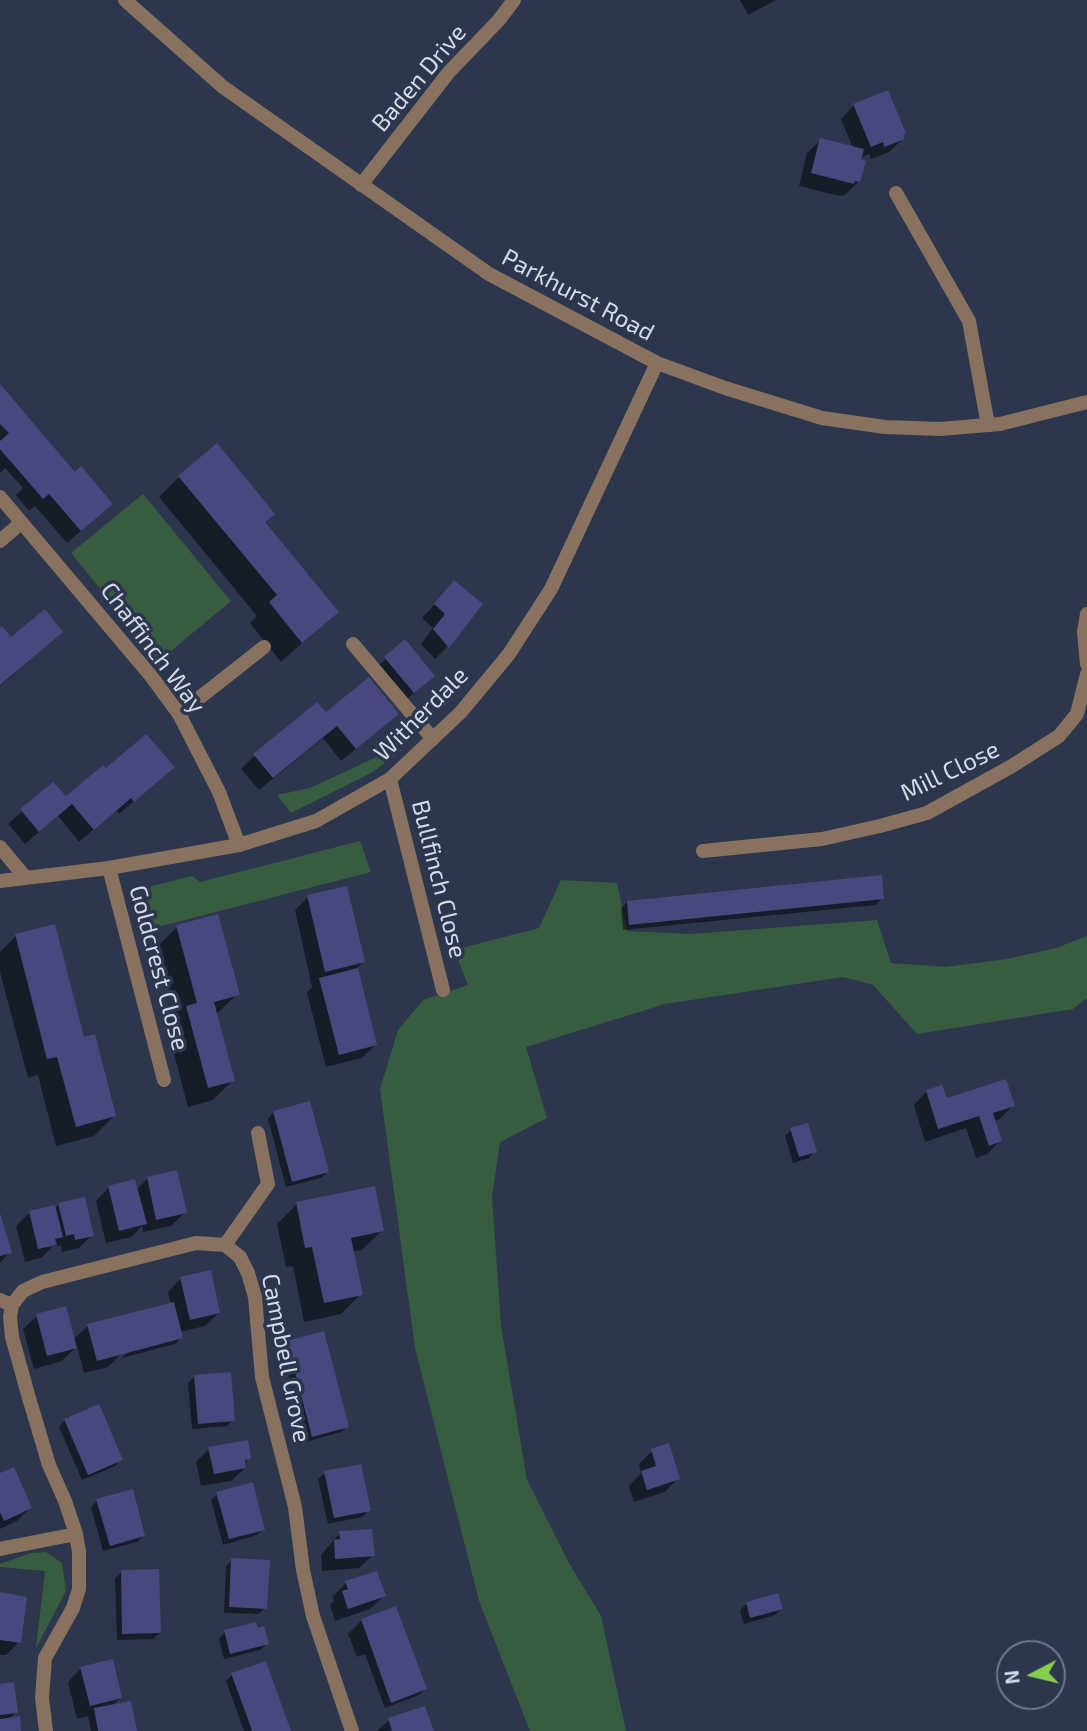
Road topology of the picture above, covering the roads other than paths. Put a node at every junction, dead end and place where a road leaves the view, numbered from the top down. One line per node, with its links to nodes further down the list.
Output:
1 (125, 0): 3 (street, Parkhurst Road)
2 (514, 0): 3 (street, Baden Drive)
3 (361, 186): 5 (street, Parkhurst Road)
4 (896, 193): 7 (street)
5 (657, 363): 7 (street, Parkhurst Road); 17 (street, Witherdale)
6 (1087, 402): 7 (street, Parkhurst Road)
7 (988, 425)
8 (0, 497): 9 (street, Chaffinch Way)
9 (21, 523): 10 (street); 16 (street, Chaffinch Way)
10 (0, 541)
11 (1087, 614): 14 (street)
12 (353, 644): 17 (street)
13 (264, 647): 16 (street)
14 (1087, 664)
15 (1087, 674): 21 (street, Mill Close)
16 (179, 714): 19 (street, Chaffinch Way)
17 (433, 739): 18 (street, Witherdale)
18 (390, 779): 19 (street, Witherdale); 25 (street, Bullfinch Close)
19 (239, 845): 22 (street, Witherdale)
20 (0, 847): 23 (street)
21 (703, 851)
22 (109, 868): 23 (street, Witherdale); 26 (street, Goldcrest Close)
23 (26, 878): 24 (street, Witherdale)
24 (0, 881)
25 (443, 990)
26 (164, 1080)
27 (258, 1133): 28 (street)
28 (225, 1245): 29 (street); 33 (street, Campbell Grove)
29 (6, 1302): 30 (street)
30 (76, 1534): 31 (street); 32 (street)
31 (0, 1549)
32 (46, 1731)
33 (352, 1731)

